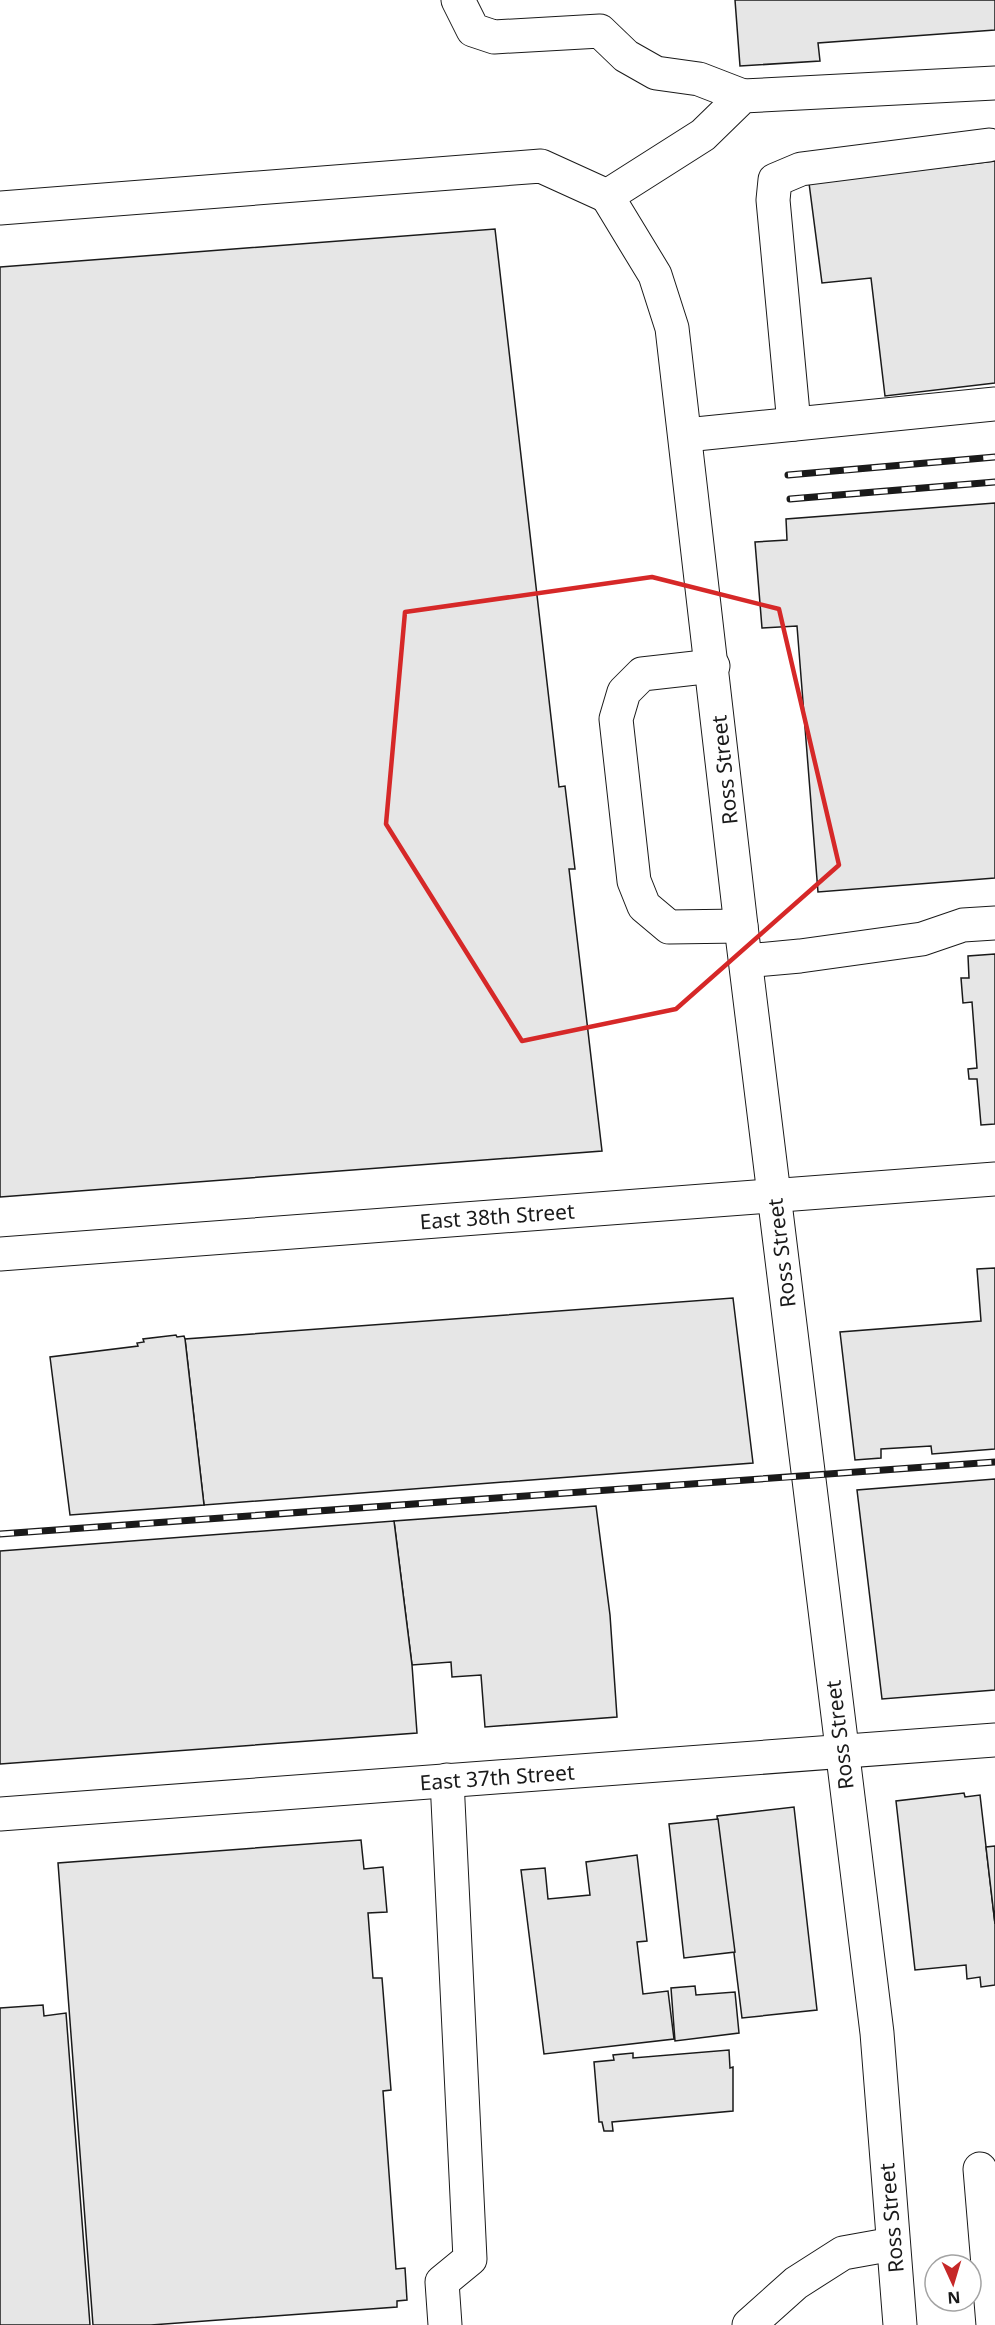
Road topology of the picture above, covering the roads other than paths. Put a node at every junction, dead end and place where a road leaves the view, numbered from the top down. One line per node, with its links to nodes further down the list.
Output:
1 (458, 0): 3 (street)
2 (995, 83): 3 (street)
3 (743, 96): 5 (street)
4 (989, 145): 8 (street)
5 (607, 196): 6 (street); 9 (street, Ross Street)
6 (0, 208)
7 (995, 404): 8 (street)
8 (794, 424): 9 (street)
9 (686, 435): 10 (street, Ross Street)
10 (713, 666): 12 (street, Ross Street); 12 (street)
11 (995, 923): 13 (street)
12 (741, 926): 13 (street, Ross Street)
13 (746, 962): 15 (street, Ross Street)
14 (995, 1179): 15 (street, East 38th Street)
15 (774, 1196): 16 (street, East 38th Street); 18 (street, Ross Street)
16 (0, 1254)
17 (995, 1740): 18 (street, East 37th Street)
18 (841, 1752): 19 (street, East 37th Street); 22 (street, Ross Street)
19 (447, 1780): 20 (street, East 37th Street); 23 (street)
20 (0, 1814)
21 (980, 2169): 26 (street)
22 (893, 2244): 24 (street); 25 (street, Ross Street)
23 (445, 2325)
24 (749, 2325)
25 (900, 2325)
26 (993, 2325)

